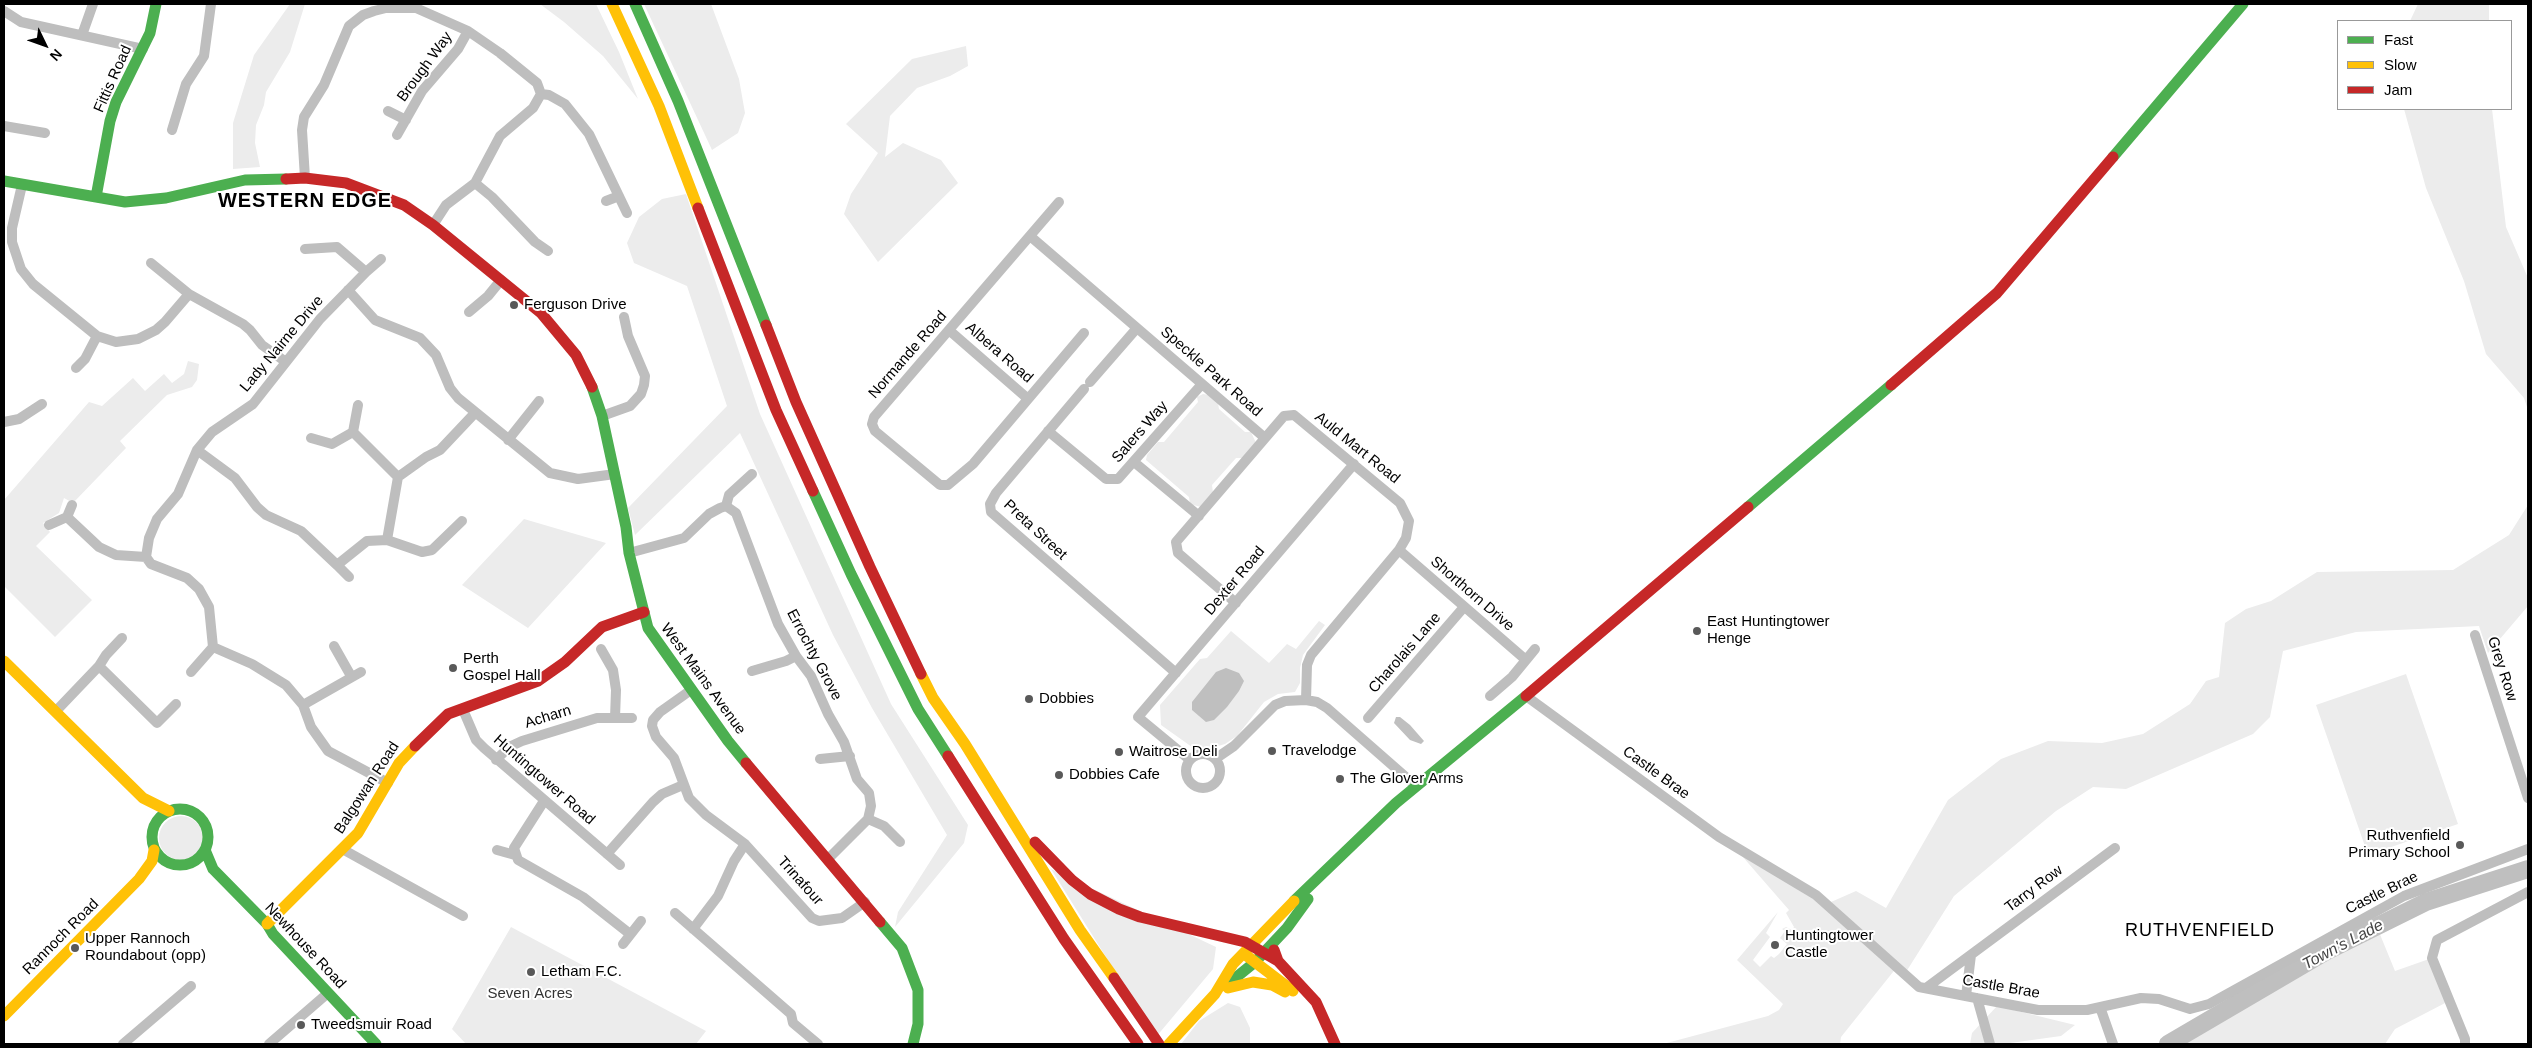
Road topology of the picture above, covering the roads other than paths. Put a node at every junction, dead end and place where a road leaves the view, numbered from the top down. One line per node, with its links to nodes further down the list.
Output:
1 (93, 4): 9 (street)
2 (156, 4): 10 (main road, Fittis Road)
3 (211, 4): 15 (street)
4 (612, 4): 148 (main road)
5 (635, 4): 115 (main road)
6 (2243, 4): 98 (main road)
7 (4, 11): 9 (street)
8 (468, 31): 11 (street); 13 (street, Brough Way); 18 (street)
9 (82, 35): 10 (street)
10 (143, 49): 23 (main road, Fittis Road)
11 (541, 94): 20 (street); 22 (street)
12 (388, 111): 13 (street, Brough Way)
13 (406, 120): 17 (street, Brough Way)
14 (4, 126): 16 (street)
15 (172, 130)
16 (45, 133)
17 (397, 135)
18 (305, 178): 23 (main road, West Mains Avenue); 27 (main road, West Mains Avenue)
19 (4, 181): 21 (main road, West Mains Avenue)
20 (475, 183): 27 (street); 31 (street)
21 (22, 185): 23 (main road, West Mains Avenue); 29 (street)
22 (619, 196): 24 (street); 26 (street)
23 (96, 197)
24 (606, 201)
25 (1059, 202): 28 (street, Normande Road)
26 (627, 213)
27 (433, 225): 35 (main road, West Mains Avenue)
28 (1030, 236): 40 (street, Speckle Park Road); 41 (street, Normande Road)
29 (8, 243): 43 (street)
30 (305, 249): 34 (street)
31 (548, 251)
32 (381, 259): 34 (street, Lady Nairne Drive)
33 (150, 263): 37 (street)
34 (366, 272): 36 (street, Lady Nairne Drive)
35 (501, 280): 38 (street); 53 (main road, West Mains Avenue)
36 (348, 290): 44 (street, Lady Nairne Drive); 52 (street)
37 (189, 294): 43 (street); 44 (street)
38 (469, 312)
39 (624, 317): 53 (street)
40 (1137, 328): 46 (street, Speckle Park Road); 47 (street, Speckle Park Road)
41 (950, 331): 48 (street, Albera Road); 48 (street, Normande Road)
42 (1084, 333): 48 (street, Normande Road)
43 (96, 336): 45 (street)
44 (286, 362): 60 (street, Lady Nairne Drive)
45 (76, 368)
46 (1202, 384): 58 (street, Speckle Park Road); 61 (street, Salers Way)
47 (1087, 385): 55 (street, Preta Street)
48 (1028, 398)
49 (539, 401): 59 (street)
50 (42, 404): 54 (street)
51 (358, 405): 56 (street)
52 (474, 414): 59 (street); 65 (street)
53 (602, 416): 63 (main road, West Mains Avenue)
54 (4, 422)
55 (1048, 431): 61 (street, Salers Way); 94 (street, Preta Street)
56 (353, 432): 57 (street); 65 (street)
57 (311, 438)
58 (1265, 438): 62 (street, Auld Mart Road); 68 (street, Auld Mart Road)
59 (508, 440): 63 (street)
60 (197, 450): 75 (street, Lady Nairne Drive); 76 (street)
61 (1134, 462): 68 (street)
62 (1354, 464): 73 (street, Auld Mart Road); 78 (street, Dexter Road)
63 (615, 474): 74 (main road, West Mains Avenue)
64 (752, 474): 67 (street)
65 (398, 477): 72 (street)
66 (72, 505): 69 (street)
67 (726, 506): 74 (street); 87 (street, Errochty Grove)
68 (1198, 516): 78 (street, Auld Mart Road)
69 (67, 517): 71 (street); 75 (street)
70 (462, 521): 72 (street)
71 (49, 525)
72 (387, 540): 76 (street)
73 (1399, 550): 79 (street, Shorthorn Drive); 99 (street, Auld Mart Road)
74 (629, 553): 80 (main road, West Mains Avenue)
75 (146, 557): 84 (street)
76 (337, 565): 77 (street)
77 (349, 577)
78 (1236, 603): 94 (street, Dexter Road)
79 (1464, 607): 88 (street, Shorthorn Drive); 106 (street, Charolais Lane)
80 (644, 612): 96 (main road, West Mains Avenue); 102 (main road, Balgowan Road)
81 (2475, 635): 117 (street, Grey Row)
82 (122, 638): 90 (street)
83 (334, 646): 95 (street)
84 (213, 647): 92 (street); 101 (street)
85 (601, 649): 104 (street)
86 (1535, 649): 88 (street)
87 (796, 656): 91 (street); 107 (street, Errochty Grove)
88 (1526, 660): 97 (street)
89 (4, 661): 103 (main road)
90 (100, 666): 100 (street); 103 (street)
91 (752, 671)
92 (191, 672)
93 (361, 672): 95 (street)
94 (1176, 673): 111 (street, Dexter Road)
95 (351, 676): 101 (street)
96 (691, 690): 113 (street, Trinafour); 132 (main road, West Mains Avenue)
97 (1490, 696)
98 (1526, 696): 114 (main road); 156 (street, Castle Brae)
99 (1306, 700): 109 (street); 114 (street)
100 (176, 704)
101 (303, 705): 112 (street)
102 (464, 708): 110 (street, Huntingtower Road); 112 (main road, Balgowan Road)
103 (56, 711): 116 (main road)
104 (614, 718): 105 (street, Acharn); 110 (street, Acharn)
105 (632, 718)
106 (1368, 718)
107 (850, 756): 108 (street); 121 (street, Errochty Grove)
108 (820, 759)
109 (1215, 759): 111 (street); 111 (street)
110 (496, 760): 118 (street, Huntingtower Road)
111 (1190, 760)
112 (388, 783): 128 (main road, Balgowan Road)
113 (684, 785): 123 (street, Trinafour); 130 (street)
114 (1416, 786): 135 (main road)
115 (993, 792): 150 (main road); 172 (main road)
116 (143, 798): 119 (main road); 120 (main road)
117 (2528, 798)
118 (544, 801): 130 (street, Huntingtower Road); 131 (street)
119 (169, 811): 120 (main road); 127 (main road)
120 (158, 819): 126 (main road)
121 (868, 819): 122 (street); 132 (street)
122 (900, 842)
123 (746, 844): 140 (street, Trinafour); 145 (street)
124 (2115, 848): 152 (street, Tarry Row)
125 (2528, 849): 162 (street, Castle Brae)
126 (154, 850): 133 (main road); 138 (main road, Rannoch Road)
127 (205, 850): 134 (main road); 137 (main road, Newhouse Road)
128 (344, 850): 142 (street, Balgowan Road); 144 (main road, Balgowan Road)
129 (497, 850): 131 (street)
130 (607, 854): 136 (street, Huntingtower Road)
131 (515, 855): 146 (street)
132 (828, 859): 140 (main road, West Mains Avenue)
133 (167, 862): 134 (main road); 138 (main road, Rannoch Road)
134 (189, 864): 137 (main road)
135 (1335, 864): 147 (main road); 150 (main road)
136 (620, 865)
137 (213, 869): 144 (main road, Newhouse Road)
138 (139, 879): 163 (main road, Rannoch Road)
139 (2528, 892): 177 (street)
140 (865, 902): 169 (main road, West Mains Avenue)
141 (675, 913): 145 (street)
142 (463, 916)
143 (642, 921): 146 (street)
144 (267, 924): 157 (main road, Newhouse Road)
145 (693, 929): 168 (street)
146 (630, 934): 149 (street)
147 (1282, 934): 151 (main road); 153 (main road)
148 (1064, 939): 170 (main road); 171 (main road)
149 (623, 944)
150 (1248, 949): 151 (main road); 154 (main road); 158 (main road)
151 (1264, 953): 153 (main road); 154 (main road)
152 (1971, 955): 156 (street, Tarry Row); 159 (street)
153 (1278, 961): 164 (main road)
154 (1255, 962): 158 (main road); 161 (main road)
155 (191, 986): 165 (street)
156 (1926, 988): 159 (street, Castle Brae)
157 (328, 993): 166 (street); 167 (main road, Newhouse Road)
158 (1215, 994): 161 (main road); 173 (main road)
159 (1966, 996): 160 (street, Castle Brae)
160 (1978, 998): 162 (street, Castle Brae); 175 (street)
161 (1305, 1002): 164 (main road)
162 (2100, 1007): 176 (street)
163 (4, 1016)
164 (1327, 1029): 174 (main road)
165 (123, 1044)
166 (269, 1044)
167 (376, 1044)
168 (818, 1044)
169 (913, 1044)
170 (1127, 1044)
171 (1138, 1044)
172 (1159, 1044)
173 (1169, 1044)
174 (1336, 1044)
175 (1990, 1044)
176 (2112, 1044)
177 (2465, 1044)

